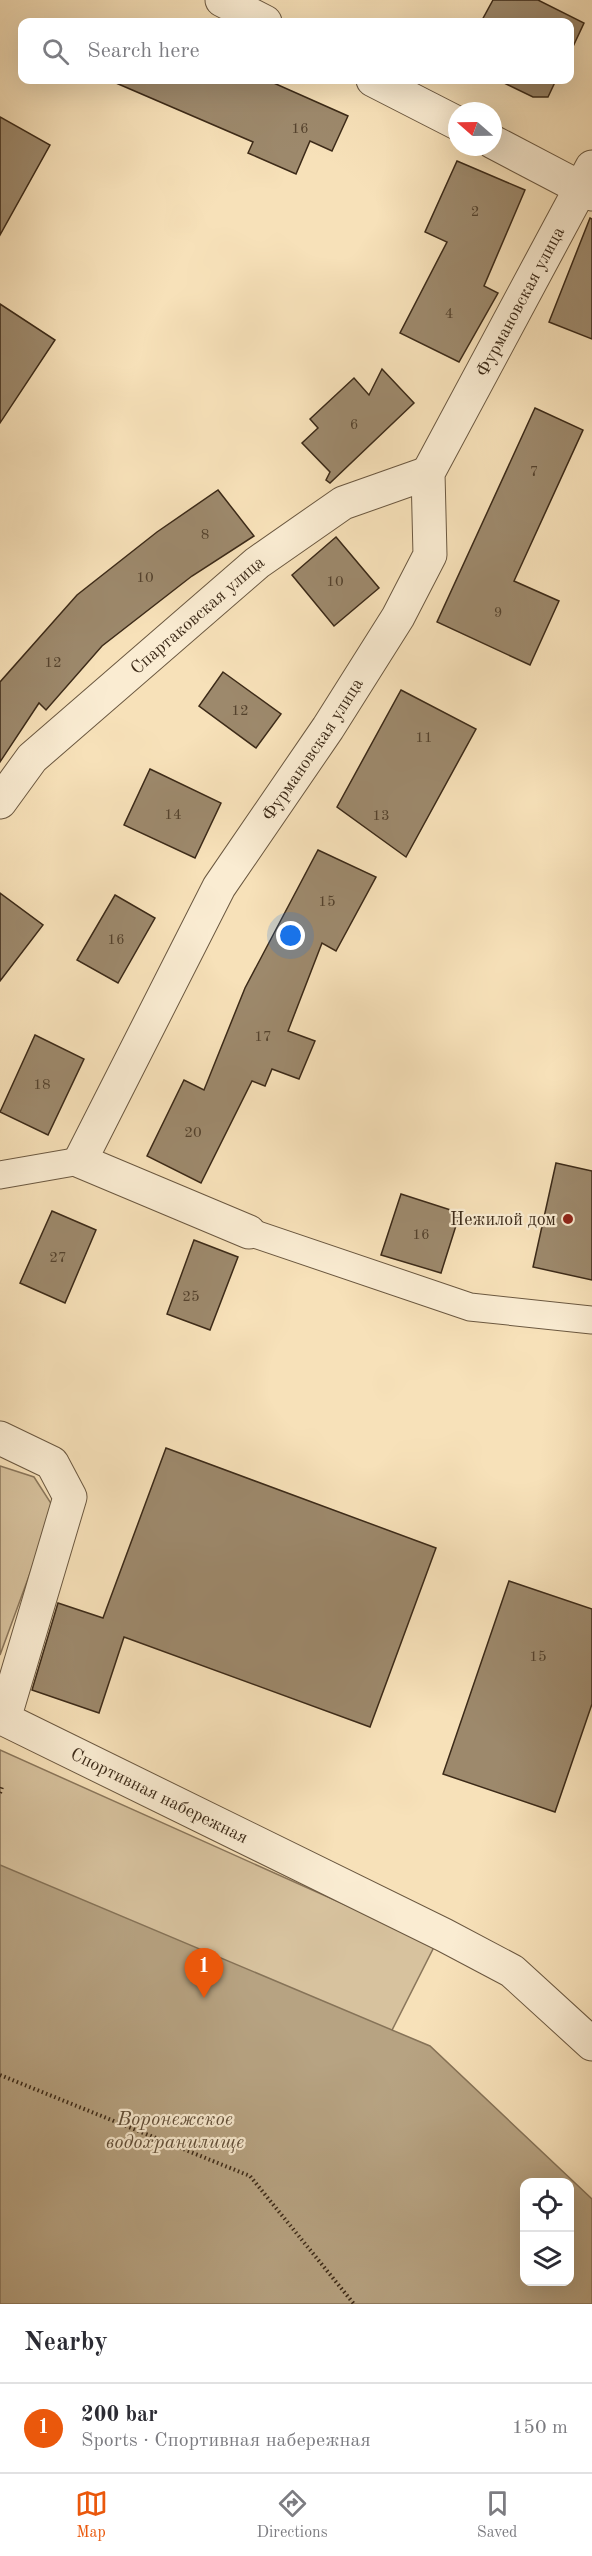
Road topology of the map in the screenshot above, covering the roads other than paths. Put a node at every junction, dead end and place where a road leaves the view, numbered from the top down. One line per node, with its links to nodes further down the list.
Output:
1 (222, 0): 2 (street)
2 (257, 18)
3 (381, 84): 4 (street)
4 (448, 118)
5 (502, 146): 6 (street)
6 (589, 183): 7 (street, Фурмановская улица)
7 (428, 473): 8 (street, Спартаковская улица); 9 (street, Фурмановская улица)
8 (0, 802)
9 (80, 1161): 10 (lane); 11 (street)
10 (0, 1175)
11 (249, 1232): 12 (lane)
12 (592, 1320)
13 (0, 1438): 14 (street, Спортивная набережная)
14 (592, 2044)

